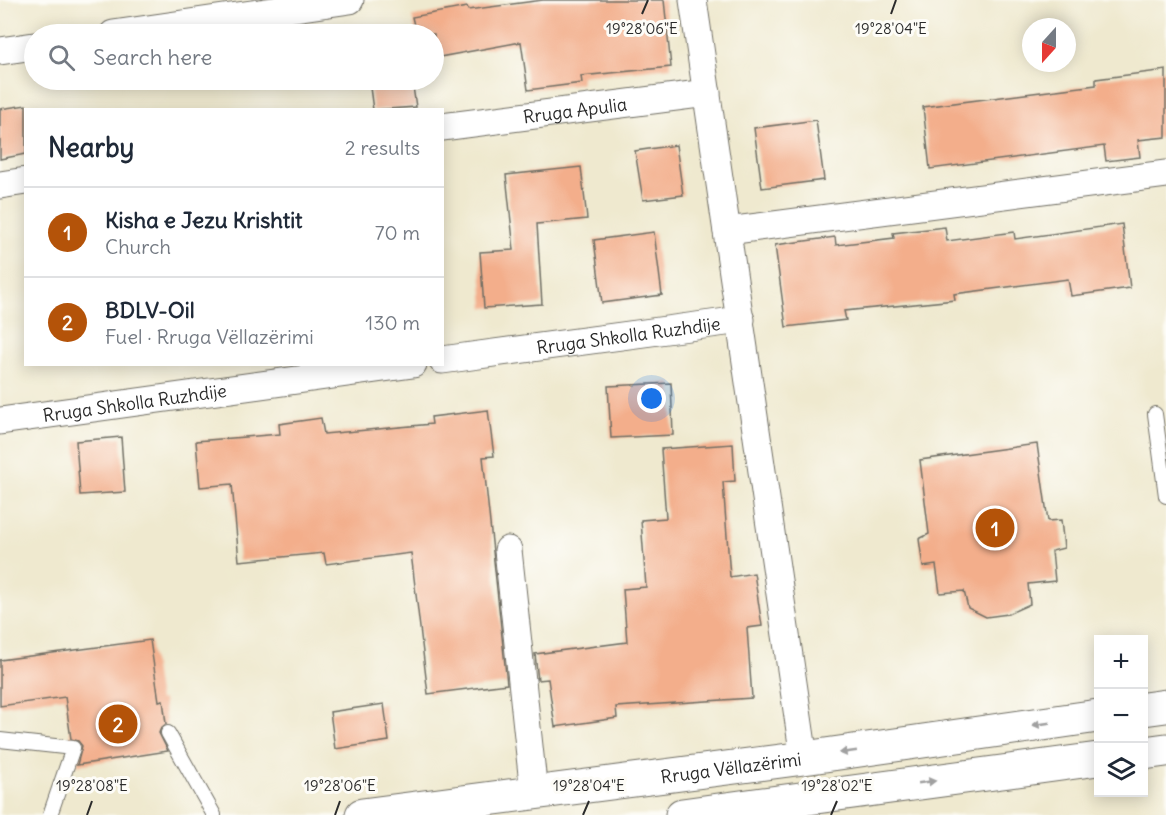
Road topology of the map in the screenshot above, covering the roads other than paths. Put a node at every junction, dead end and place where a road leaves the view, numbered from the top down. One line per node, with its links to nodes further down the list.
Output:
1 (350, 0): 3 (street)
2 (693, 0): 6 (street)
3 (182, 24)
4 (24, 47): 5 (street)
5 (0, 51)
6 (707, 93): 7 (street, Rruga Apulia); 11 (street)
7 (444, 127)
8 (1166, 174): 11 (street)
9 (24, 182): 10 (street)
10 (0, 185)
11 (727, 231): 12 (street)
12 (741, 320): 13 (street, Rruga Shkolla Ruzhdije); 26 (street)
13 (444, 360)
14 (398, 366): 16 (street, Rruga Shkolla Ruzhdije)
15 (1155, 414): 17 (lane)
16 (0, 421)
17 (1166, 496)
18 (508, 550): 28 (street)
19 (1166, 706): 20 (main road)
20 (1148, 708)
21 (1094, 717): 26 (main road, Rruga Vëllazërimi, one-way to 26)
22 (168, 733): 30 (lane)
23 (0, 740): 29 (lane)
24 (1166, 750): 25 (main road)
25 (1148, 752)
26 (804, 758): 28 (main road, Rruga Vëllazërimi)
27 (1094, 760): 32 (main road, one-way to 27)
28 (534, 793): 31 (main road, Rruga Vëllazërimi)
29 (50, 815)
30 (214, 815)
31 (362, 815)
32 (682, 815)

